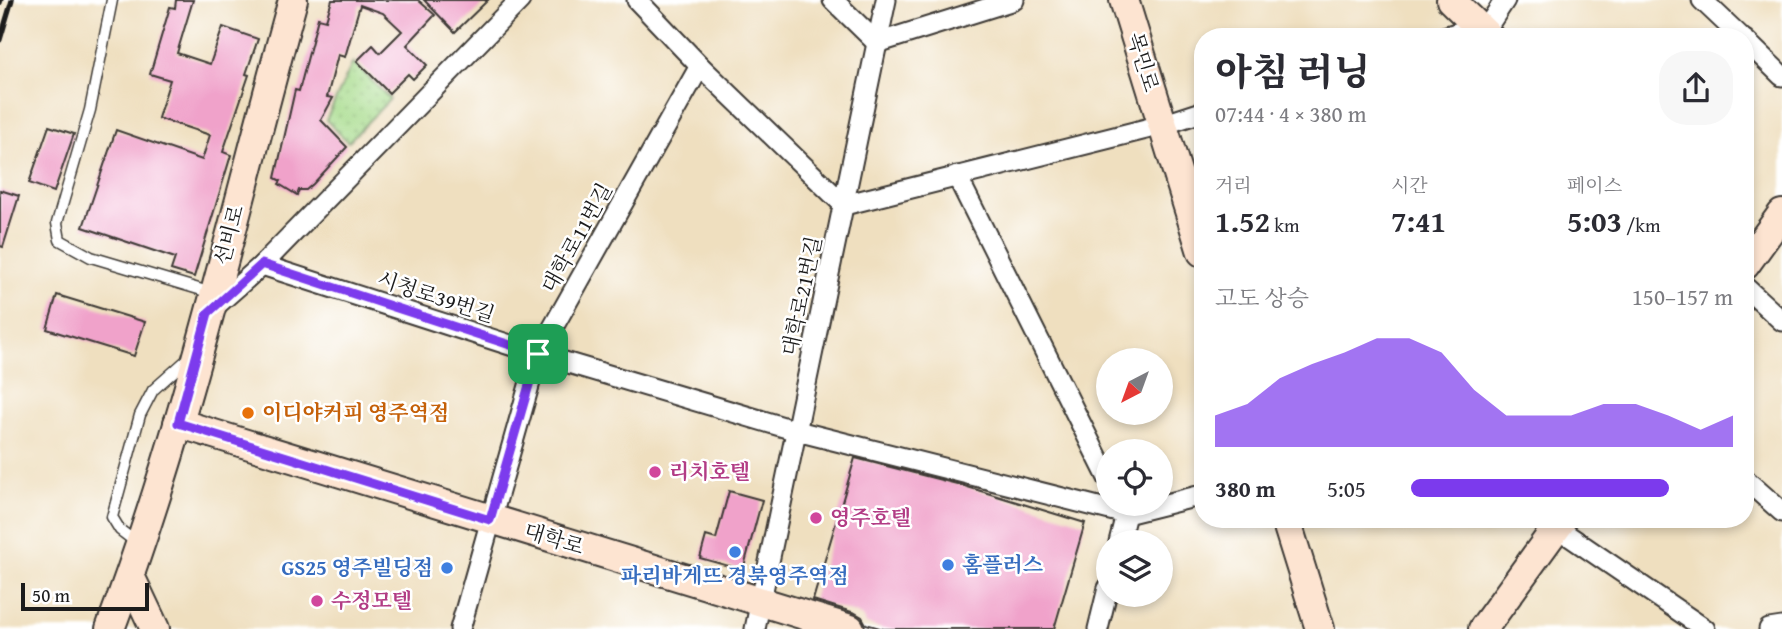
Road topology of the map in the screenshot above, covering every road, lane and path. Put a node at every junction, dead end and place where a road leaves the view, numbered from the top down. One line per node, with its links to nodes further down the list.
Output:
1 (112, 0): 28 (lane)
2 (293, 0): 28 (main road, 선비로)
3 (520, 0): 26 (street)
4 (637, 0): 17 (street)
5 (833, 0): 15 (street)
6 (886, 0): 15 (street, 대학로21번길)
7 (1014, 0): 15 (street)
8 (1124, 0): 20 (main road, 목민로)
9 (1451, 0): 12 (main road)
10 (1504, 0): 13 (street)
11 (1702, 0): 14 (street)
12 (1477, 28)
13 (1485, 28)
14 (1732, 28)
15 (877, 43): 22 (street, 대학로21번길)
16 (1754, 49): 18 (street)
17 (700, 66): 22 (street); 31 (street, 대학로11번길)
18 (1782, 76)
19 (1194, 115): 20 (street)
20 (1162, 125): 21 (street); 24 (main road, 목민로)
21 (957, 176): 22 (street); 34 (street)
22 (844, 205): 33 (street, 대학로21번길)
23 (1782, 214): 25 (main road)
24 (1194, 227)
25 (1754, 253)
26 (262, 264): 28 (street); 31 (street, 시청로39번길)
27 (1754, 295): 29 (street)
28 (210, 303): 30 (main road, 선비로)
29 (1782, 321)
30 (198, 350): 32 (main road, 선비로); 44 (lane)
31 (538, 354): 33 (street, 시청로39번길); 40 (street, 대학로11번길)
32 (178, 423): 40 (main road, 대학로); 44 (main road, 선비로)
33 (797, 431): 38 (street, 시청로39번길); 46 (street, 대학로21번길)
34 (1096, 454)
35 (1754, 487): 39 (street)
36 (1194, 496): 37 (street)
37 (1173, 500)
38 (1096, 503)
39 (1782, 512)
40 (490, 520): 46 (main road, 대학로); 51 (street, 대학로11번길)
41 (1288, 528): 55 (main road)
42 (1551, 528): 56 (main road)
43 (1563, 528): 57 (street)
44 (139, 546): 45 (main road, 선비로)
45 (130, 576): 49 (main road, 선비로); 50 (main road)
46 (760, 602): 52 (street, 대학로21번길); 53 (main road, 대학로)
47 (1103, 607): 54 (street)
48 (1782, 626): 58 (street)
49 (110, 629)
50 (155, 629)
51 (460, 629)
52 (755, 629)
53 (850, 629)
54 (1098, 629)
55 (1320, 629)
56 (1483, 629)
57 (1705, 629)
58 (1769, 629)

